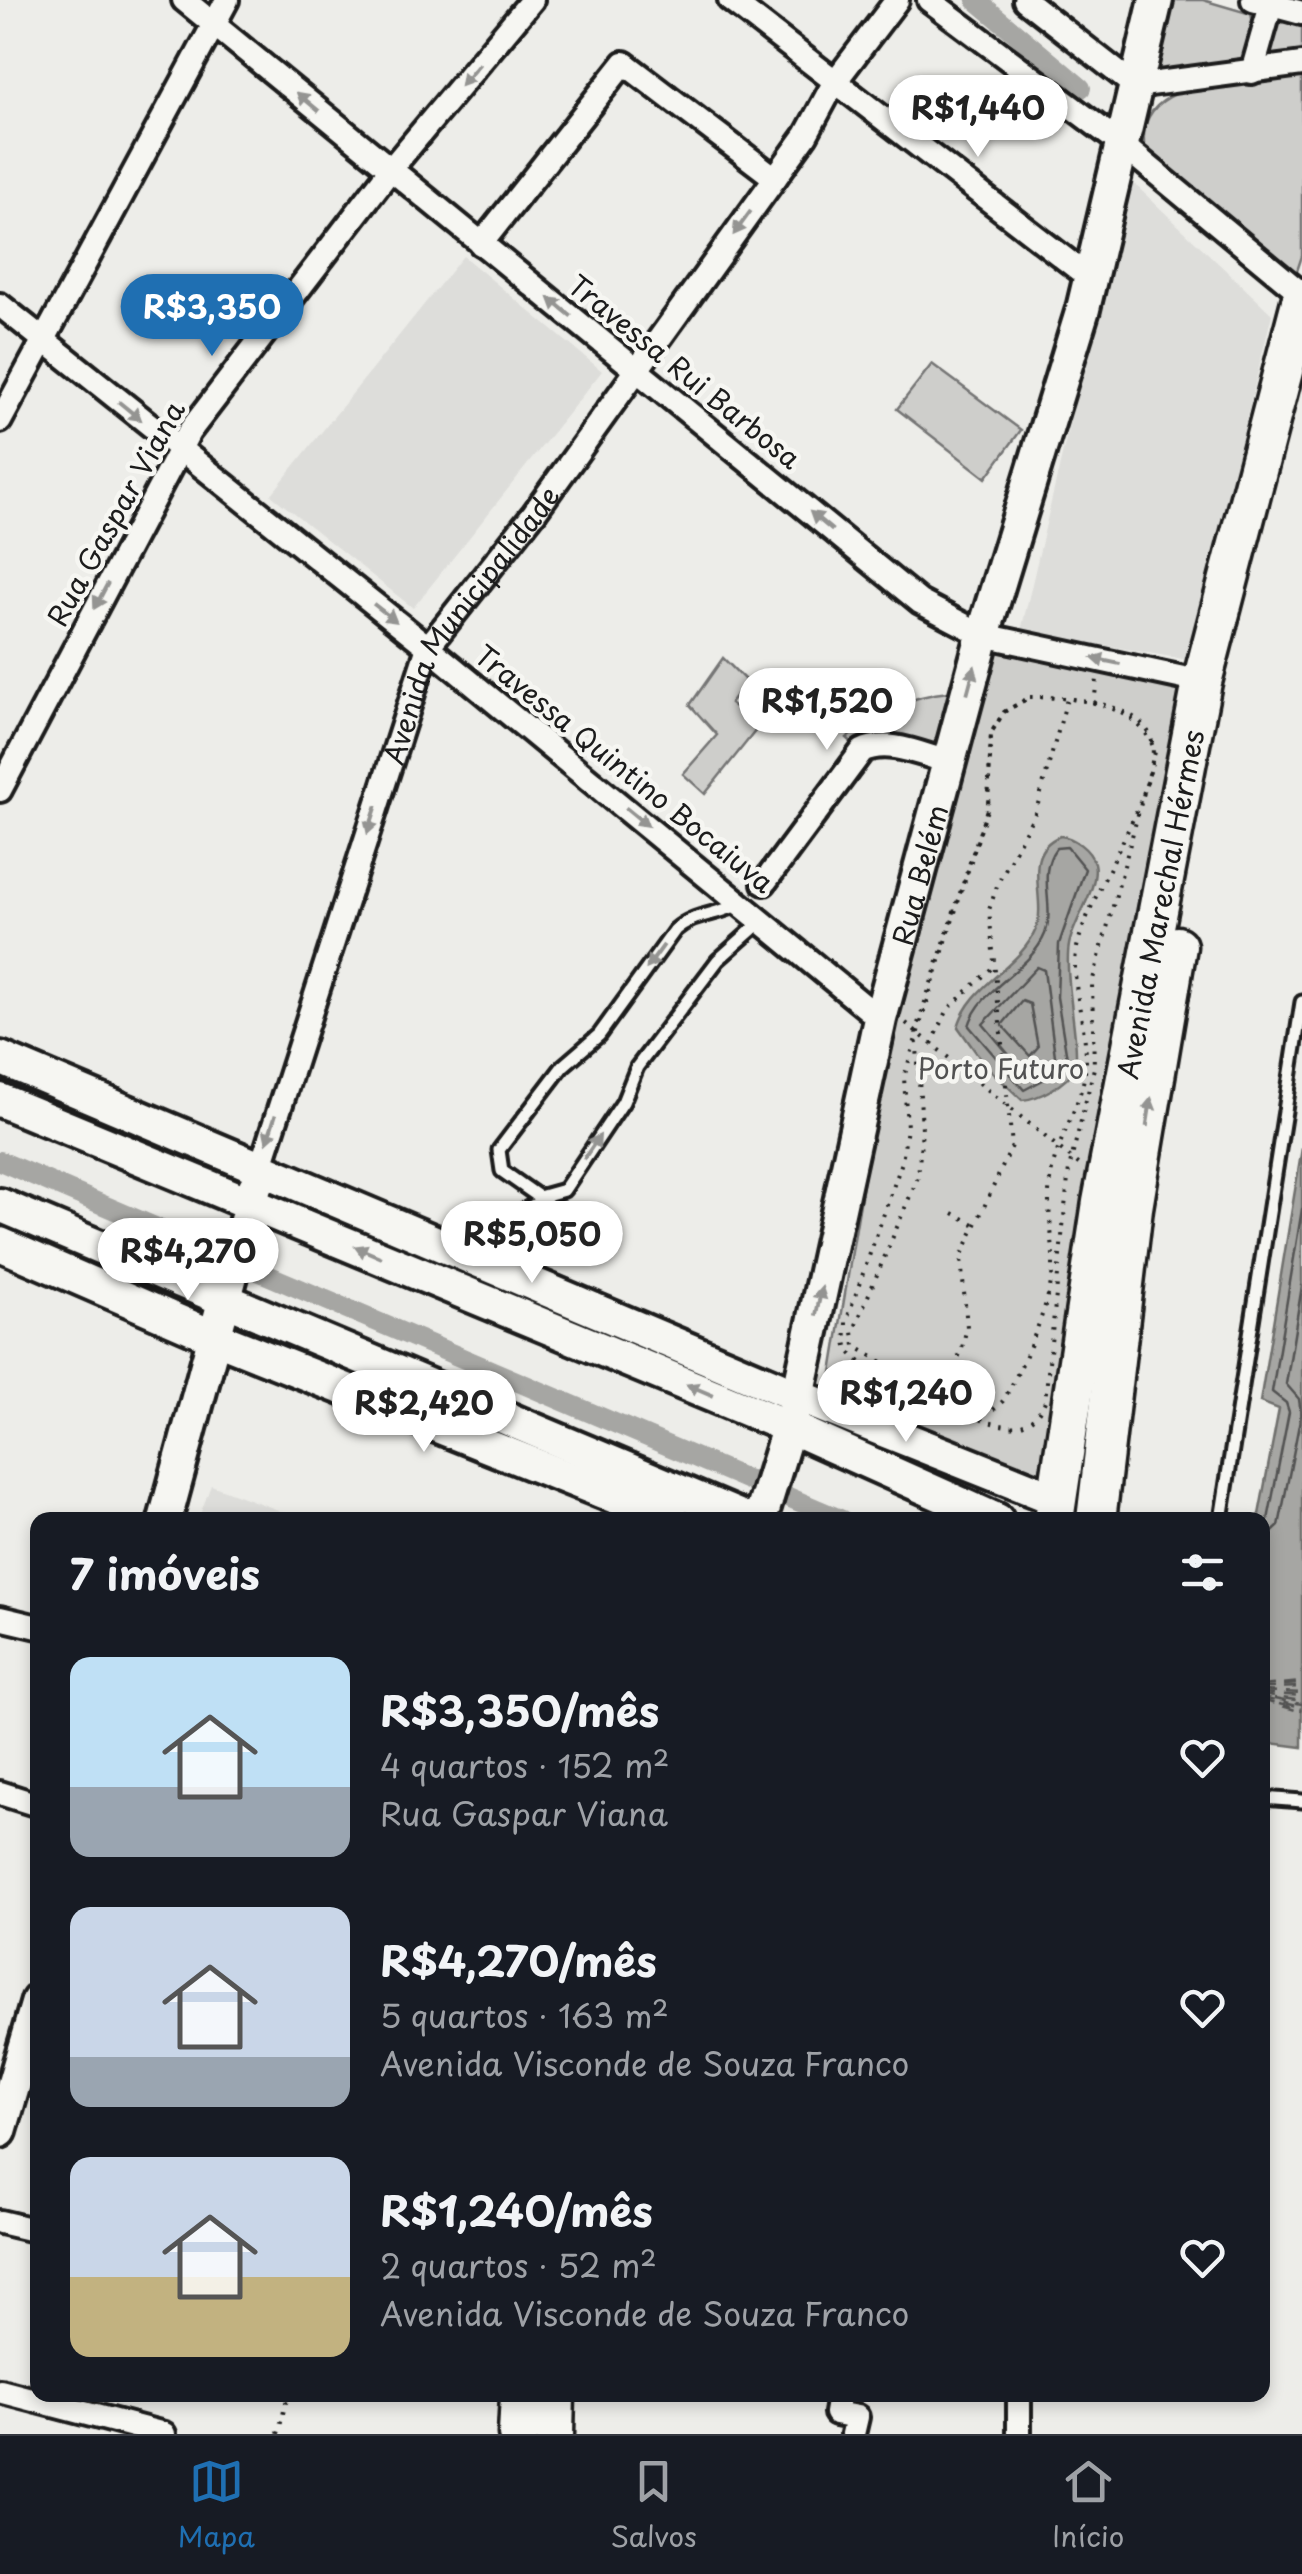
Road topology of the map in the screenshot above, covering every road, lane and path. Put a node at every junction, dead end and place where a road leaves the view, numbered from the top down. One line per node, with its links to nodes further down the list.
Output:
1 (184, 0): 11 (street, Travessa Rui Barbosa)
2 (227, 0): 11 (street)
3 (532, 0): 17 (street, Rua Gaspar Viana, one-way to 17)
4 (730, 0): 14 (street)
5 (897, 0): 14 (street, Avenida Municipalidade)
6 (928, 0): 16 (street)
7 (1025, 0): 15 (street)
8 (1156, 0): 15 (main road, Rua Belém)
9 (1262, 2): 10 (street); 13 (street)
10 (1302, 13)
11 (214, 24): 17 (street, Travessa Rui Barbosa, one-way to 11); 23 (street)
12 (1302, 64): 13 (street)
13 (1252, 72): 15 (street)
14 (834, 83): 18 (street, Avenida Municipalidade); 20 (street)
15 (1134, 86): 16 (main road, Rua Belém)
16 (1120, 143): 20 (main road, Rua Belém); 21 (street)
17 (390, 170): 19 (street, Travessa Rui Barbosa); 27 (street, Rua Gaspar Viana)
18 (775, 178): 19 (street); 24 (street, Avenida Municipalidade, one-way to 24)
19 (482, 244): 24 (street, Travessa Rui Barbosa, one-way to 19)
20 (1091, 279): 28 (main road, Rua Belém)
21 (1302, 296): 30 (main road, Avenida Marechal Hérmes)
22 (0, 305): 23 (street, Travessa Quintino Bocaiuva)
23 (43, 340): 26 (street); 27 (street, Travessa Quintino Bocaiuva, one-way to 27)
24 (636, 368): 28 (street, Travessa Rui Barbosa, one-way to 24); 29 (street, Avenida Municipalidade)
25 (1302, 398): 49 (main road, Avenida Marechal Hérmes, one-way to 25)
26 (0, 421)
27 (178, 450): 29 (street, Travessa Quintino Bocaiuva, one-way to 29); 34 (street, Rua Gaspar Viana, one-way to 34)
28 (983, 634): 30 (street, Travessa Rui Barbosa, one-way to 28); 32 (main road, Rua Belém, one-way to 28)
29 (428, 647): 36 (street, Travessa Quintino Bocaiuva, one-way to 36); 48 (street, Avenida Municipalidade, one-way to 48)
30 (1202, 682): 49 (main road, Avenida Marechal Hérmes)
31 (1067, 699): 33 (path); 38 (path); 41 (path)
32 (949, 762): 35 (street); 40 (main road, Rua Belém)
33 (1152, 776): 46 (path); 47 (path)
34 (0, 790)
35 (764, 883)
36 (742, 902): 37 (street, Travessa Quintino Bocaiuva); 50 (lane, one-way to 50)
37 (762, 920): 40 (street, Travessa Quintino Bocaiuva); 50 (lane, one-way to 37)
38 (992, 968): 42 (path); 45 (path)
39 (1302, 1002): 70 (lane)
40 (891, 1020): 41 (path); 60 (main road, Rua Belém, one-way to 40)
41 (916, 1030): 42 (path); 47 (path); 59 (path)
42 (932, 1044): 45 (path)
43 (0, 1058): 48 (main road)
44 (0, 1100): 53 (main road)
45 (1010, 1111): 46 (path); 54 (path)
46 (1059, 1149): 47 (path); 59 (path)
47 (1071, 1160): 49 (path)
48 (260, 1169): 53 (main road, Avenida Municipalidade); 56 (main road)
49 (1109, 1194): 63 (main road, Avenida Marechal Hérmes); 69 (main road, Avenida Marechal Hérmes)
50 (546, 1198): 56 (lane)
51 (0, 1205): 57 (main road)
52 (953, 1213): 54 (path)
53 (245, 1218): 57 (main road, Avenida Municipalidade); 60 (main road, one-way to 53)
54 (976, 1225): 59 (path)
55 (0, 1244): 58 (main road)
56 (471, 1259): 60 (main road)
57 (223, 1294): 58 (main road, Avenida Municipalidade); 62 (main road)
58 (214, 1337): 61 (main road); 64 (main road, Avenida Municipalidade)
59 (939, 1394)
60 (794, 1412): 63 (main road); 67 (main road, Rua Belém); 68 (main road)
61 (402, 1414): 62 (main road); 65 (main road)
62 (503, 1418): 66 (main road)
63 (1055, 1509)
64 (167, 1512)
65 (653, 1512)
66 (750, 1512)
67 (759, 1512)
68 (982, 1512)
69 (1096, 1512)
70 (1222, 1512)
71 (0, 1618): 72 (street)
72 (30, 1625)
73 (0, 1793): 76 (street)
74 (1270, 1799): 75 (lane)
75 (1302, 1801)
76 (30, 1802)
77 (30, 2028): 78 (main road)
78 (0, 2131)
79 (0, 2222): 80 (street)
80 (30, 2229)
81 (0, 2391): 82 (street)
82 (30, 2399)
83 (42, 2402): 89 (street)
84 (286, 2402): 90 (path)
85 (527, 2402): 88 (main road)
86 (838, 2402): 91 (street)
87 (1020, 2402): 92 (street)
88 (550, 2425)
89 (164, 2434)
90 (278, 2434)
91 (853, 2434)
92 (1019, 2434)

